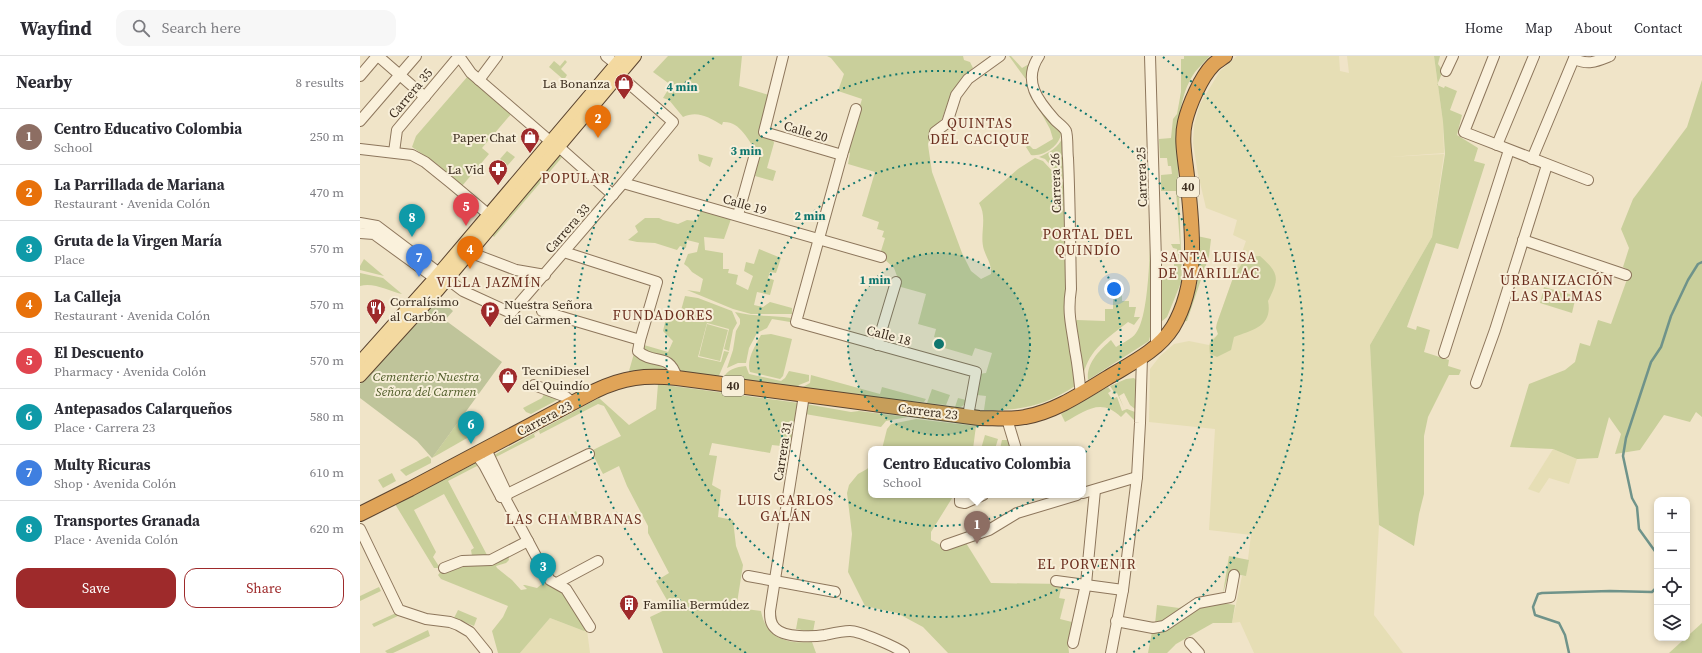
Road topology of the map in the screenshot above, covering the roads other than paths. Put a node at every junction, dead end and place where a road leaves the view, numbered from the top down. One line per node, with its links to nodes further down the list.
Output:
1 (378, 56): 19 (street); 20 (street)
2 (416, 56): 19 (street)
3 (459, 56): 21 (street); 22 (street, Carrera 35)
4 (497, 56): 21 (street)
5 (606, 56): 17 (street)
6 (635, 56): 17 (main road)
7 (783, 56): 32 (street, Calle 20)
8 (1000, 56): 25 (street)
9 (1039, 56): 62 (street, Carrera 26)
10 (1150, 56): 54 (street, Carrera 25)
11 (1225, 56): 54 (highway, Carrera 23 / 40)
12 (1453, 56): 18 (street)
13 (1494, 56): 27 (street)
14 (1534, 56): 27 (street)
15 (1610, 56): 16 (street)
16 (1574, 58): 33 (street)
17 (619, 65): 26 (main road); 36 (street, Carrera 33)
18 (1446, 71)
19 (400, 74): 22 (street); 24 (street)
20 (360, 76)
21 (479, 80): 26 (street)
22 (425, 97): 30 (street, Carrera 35)
23 (856, 109): 32 (street)
24 (360, 121)
25 (934, 136)
26 (555, 144): 37 (street); 38 (main road); 44 (main road)
27 (1497, 145): 29 (street)
28 (360, 149): 30 (street)
29 (1509, 150): 33 (street); 55 (street)
30 (394, 152): 38 (street)
31 (754, 154): 39 (street)
32 (842, 155): 42 (street)
33 (1532, 159): 34 (street)
34 (1547, 165): 35 (street); 43 (street)
35 (1588, 180)
36 (623, 183): 37 (street, Carrera 33); 39 (street, Calle 19)
37 (613, 195): 45 (street, Carrera 33)
38 (488, 214): 49 (main road)
39 (738, 215): 42 (street, Calle 19)
40 (360, 223): 49 (street)
41 (360, 233): 49 (street)
42 (819, 239): 46 (street, Calle 19); 53 (street, Calle 18)
43 (1523, 240): 48 (street); 60 (street)
44 (469, 252): 47 (street); 49 (main road)
45 (564, 252): 47 (street, Carrera 33); 52 (street)
46 (882, 257)
47 (545, 275): 49 (street, Carrera 33)
48 (1626, 275)
49 (441, 278): 57 (main road); 58 (main road)
50 (896, 282): 53 (street)
51 (542, 311): 52 (street)
52 (640, 340): 59 (street)
53 (877, 345): 65 (street, Calle 18)
54 (1156, 346): 56 (highway, Carrera 23 / 40)
55 (1444, 353)
56 (1142, 357): 62 (highway, Carrera 23 / 40); 70 (street)
57 (360, 362)
58 (360, 376)
59 (677, 378): 63 (highway, Carrera 23 / 40); 64 (highway, Carrera 23 / 40)
60 (1476, 383)
61 (534, 385): 64 (street)
62 (1081, 394): 66 (highway, Carrera 23 / 40)
63 (804, 395): 65 (highway, Carrera 23 / 40); 87 (street, Carrera 31)
64 (572, 402): 68 (highway, Carrera 23 / 40)
65 (968, 416): 66 (highway, Carrera 23 / 40)
66 (1007, 419): 67 (street)
67 (1015, 446)
68 (481, 451): 73 (highway, Carrera 23 / 40); 74 (street)
69 (589, 454): 74 (street)
70 (1137, 477): 71 (street); 91 (street)
71 (1095, 490): 72 (street); 90 (street)
72 (1086, 492)
73 (399, 495): 78 (highway, Carrera 23 / 40); 79 (highway, Carrera 23 / 40)
74 (505, 497): 81 (street)
75 (960, 498): 76 (street)
76 (974, 498)
77 (1067, 498): 82 (street)
78 (360, 502)
79 (360, 514)
80 (360, 529): 97 (street)
81 (528, 541): 84 (street); 89 (street)
82 (946, 545)
83 (598, 561): 89 (street)
84 (444, 568)
85 (1234, 575): 93 (street)
86 (748, 576): 87 (street)
87 (775, 581): 92 (street); 98 (street, Carrera 31)
88 (1056, 581): 90 (street)
89 (557, 583): 94 (street)
90 (1086, 584): 91 (street); 95 (street)
91 (1123, 590): 93 (street)
92 (835, 592)
93 (1116, 621): 99 (street)
94 (590, 627)
95 (1073, 643)
96 (1190, 644): 100 (street)
97 (487, 653)
98 (904, 653)
99 (1111, 653)
100 (1199, 653)

